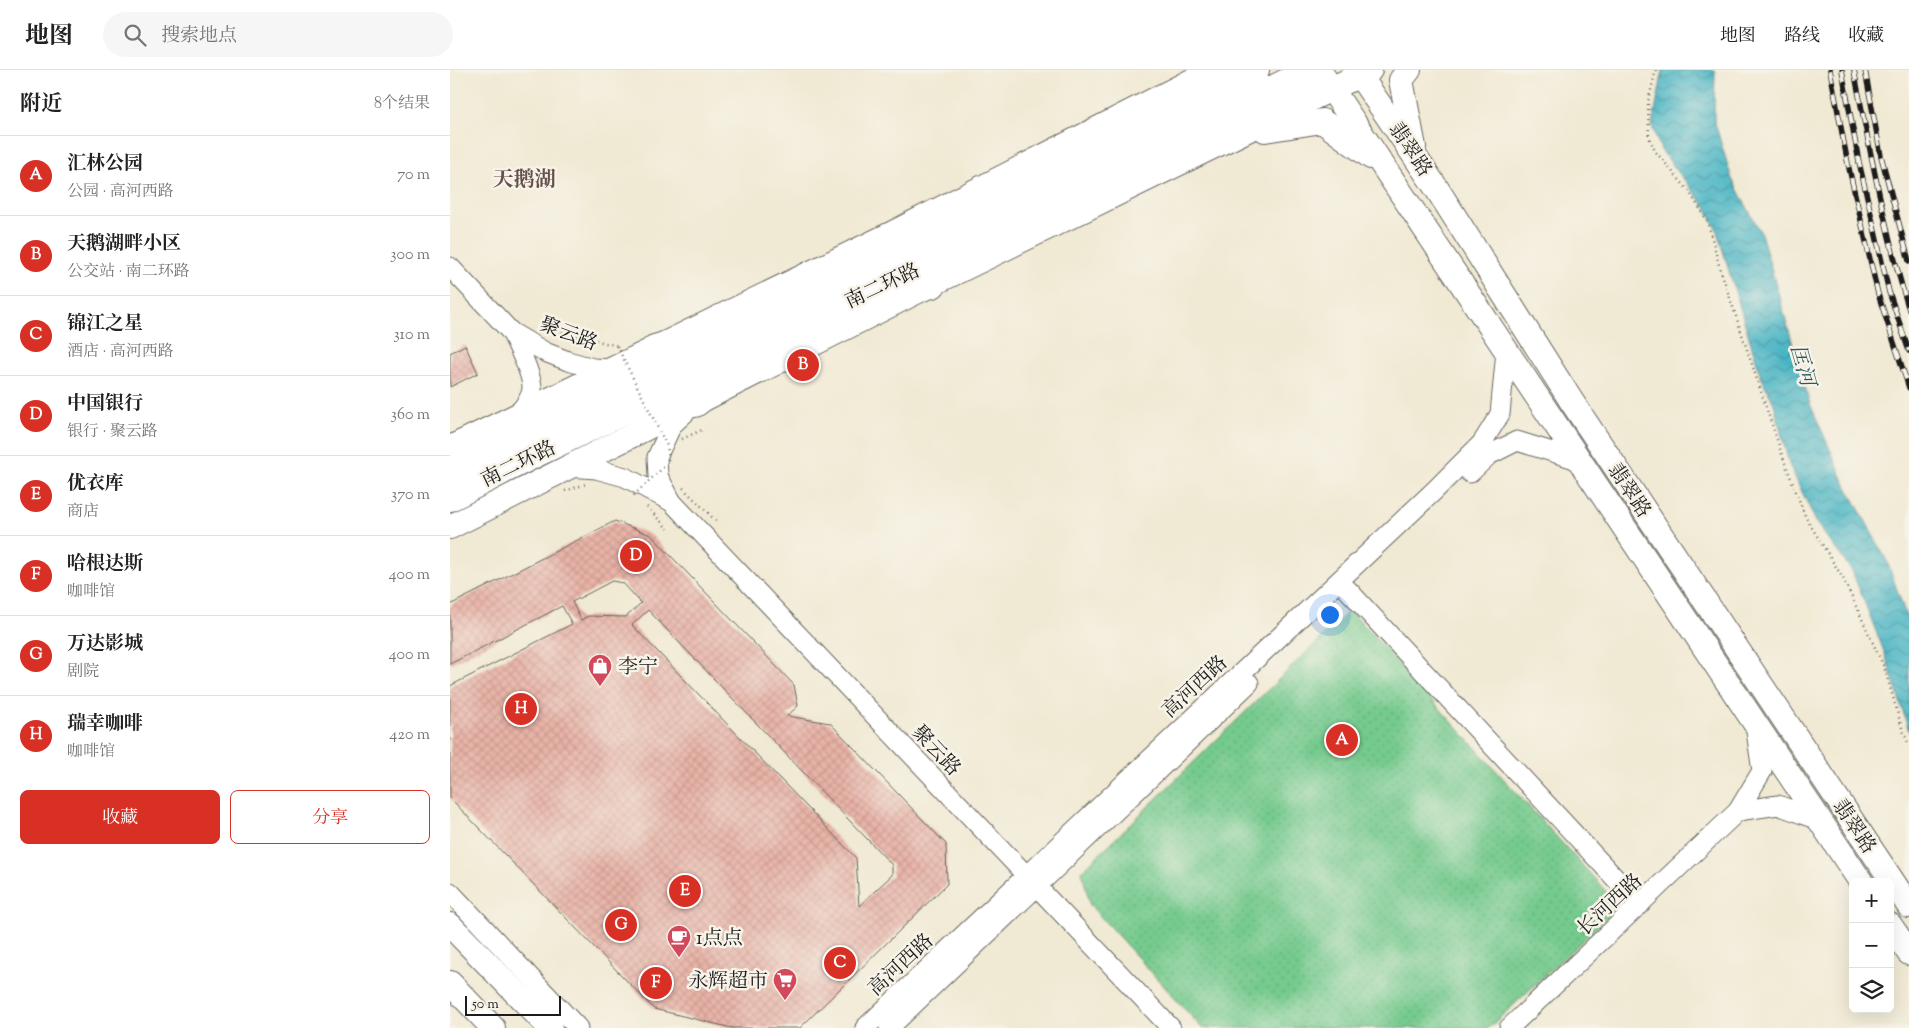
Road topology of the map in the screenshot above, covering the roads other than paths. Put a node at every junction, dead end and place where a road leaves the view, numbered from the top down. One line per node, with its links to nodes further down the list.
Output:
1 (1213, 70): 10 (main road)
2 (1255, 70): 11 (highway, 南二环路)
3 (1312, 70): 11 (highway, 南二环路)
4 (1409, 70): 8 (main road)
5 (1362, 72): 6 (main road); 8 (main road, 翡翠路)
6 (1326, 79): 7 (main road); 9 (main road, 翡翠路)
7 (1242, 133): 9 (main road); 13 (main road)
8 (1417, 158): 37 (main road, 翡翠路)
9 (1383, 166): 17 (main road, 翡翠路)
10 (893, 233): 14 (highway); 16 (main road)
11 (952, 238): 14 (highway, 南二环路)
12 (450, 267): 15 (street, 聚云路)
13 (932, 284): 14 (highway); 19 (main road)
14 (788, 318): 16 (highway); 19 (highway); 25 (highway, 南二环路); 27 (highway, 南二环路)
15 (511, 332): 18 (street, 聚云路); 20 (street, 聚云路)
16 (655, 349): 18 (main road)
17 (1506, 351): 23 (main road, 翡翠路); 34 (street, 高河西路)
18 (603, 368): 20 (main road)
19 (695, 403): 24 (main road); 26 (street)
20 (522, 408): 21 (street); 22 (main road)
21 (450, 438)
22 (450, 448)
23 (1578, 460): 29 (street, 高河西路); 30 (main road, 翡翠路)
24 (569, 467): 26 (street); 28 (main road)
25 (450, 473)
26 (677, 495): 34 (street, 聚云路)
27 (450, 497)
28 (456, 525)
29 (1347, 589): 34 (street, 高河西路); 36 (street)
30 (1755, 724): 31 (street, 长河西路); 32 (main road, 翡翠路)
31 (1738, 811): 32 (street); 36 (street, 长河西路)
32 (1820, 821): 33 (main road, 翡翠路)
33 (1858, 878)
34 (1031, 882): 45 (street, 高河西路); 46 (street, 高河西路); 47 (street, 聚云路)
35 (450, 892): 44 (street)
36 (1640, 906): 48 (street, 长河西路)
37 (1909, 906)
38 (450, 925): 43 (main road)
39 (1894, 931): 40 (main road)
40 (1909, 953)
41 (450, 983): 42 (main road)
42 (483, 1025)
43 (550, 1028)
44 (578, 1028)
45 (865, 1028)
46 (888, 1028)
47 (1171, 1028)
48 (1509, 1028)

